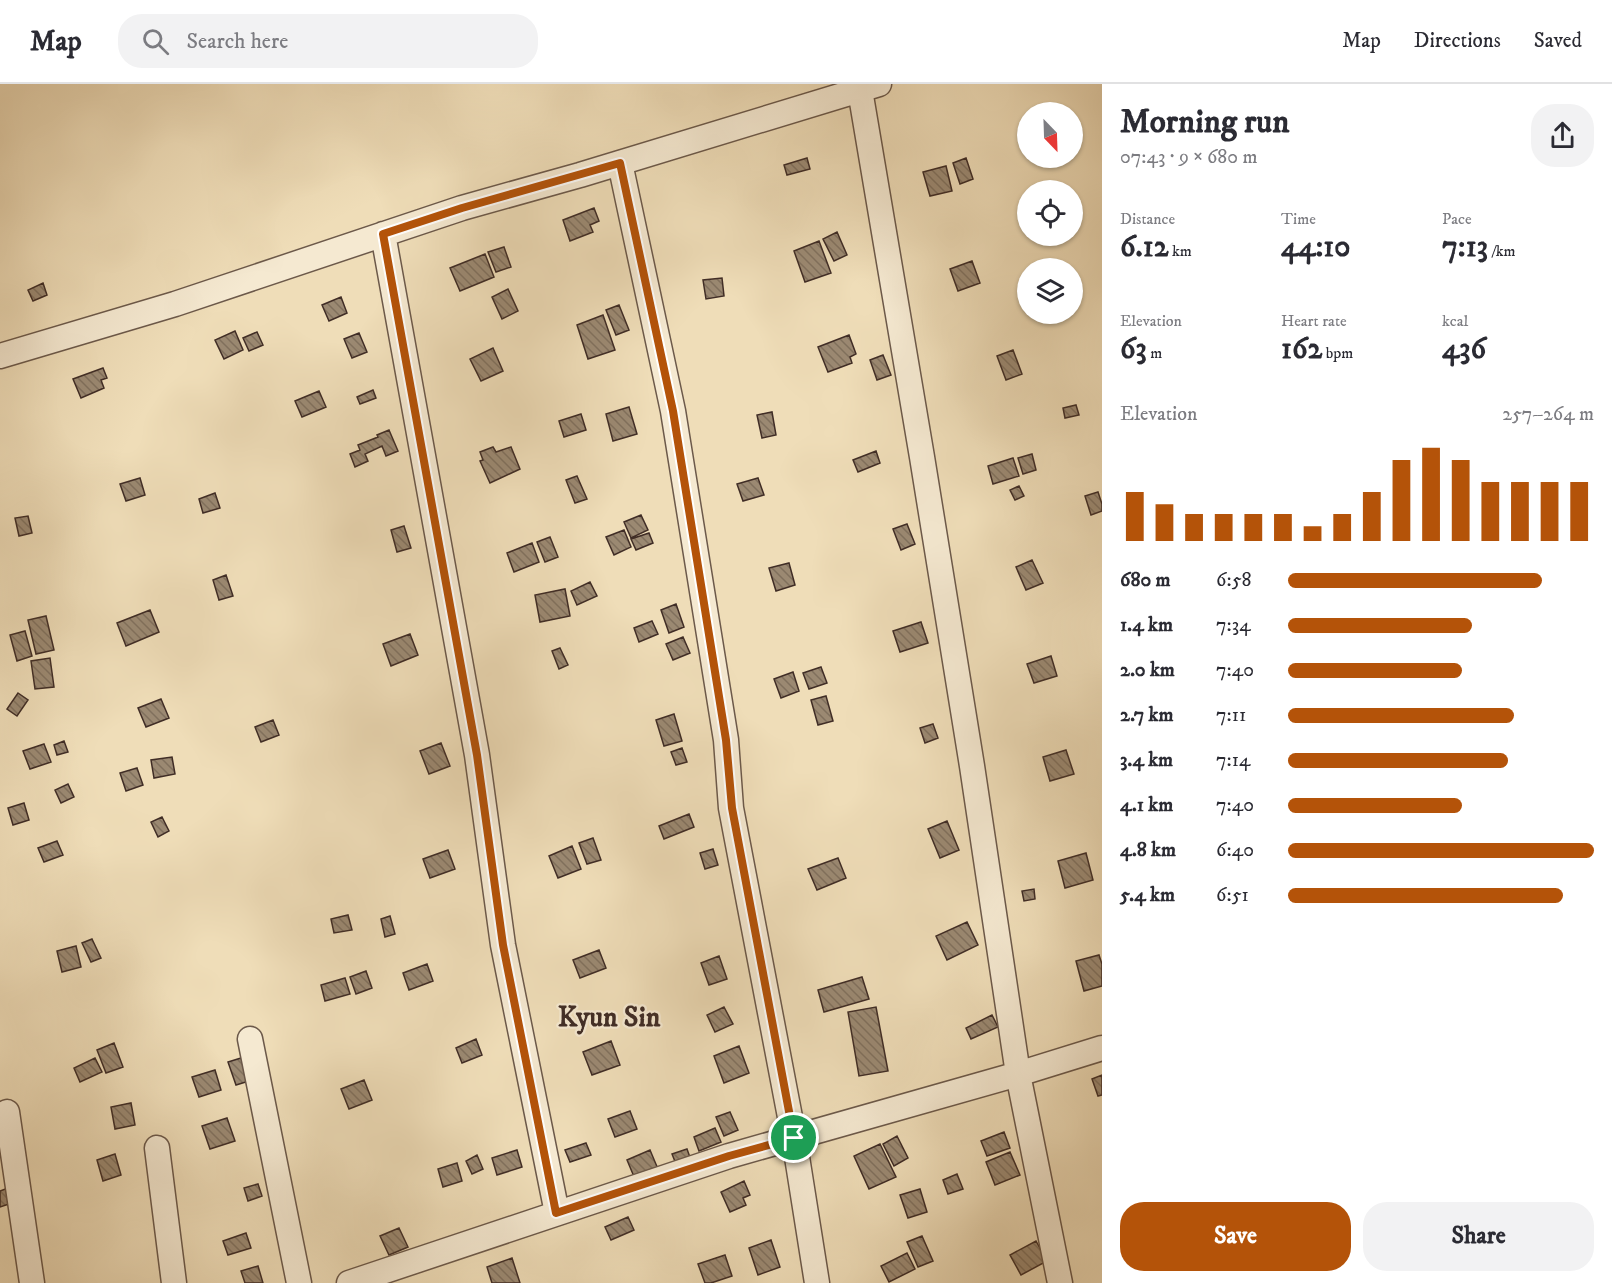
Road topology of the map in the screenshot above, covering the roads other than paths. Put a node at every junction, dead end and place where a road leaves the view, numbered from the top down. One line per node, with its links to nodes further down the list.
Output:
1 (870, 87): 2 (street); 7 (street)
2 (620, 163): 3 (street); 9 (street)
3 (383, 234): 4 (street); 11 (street)
4 (0, 356)
5 (250, 1039): 14 (street)
6 (1102, 1048): 7 (street)
7 (1018, 1074): 9 (street); 17 (street)
8 (7, 1112): 12 (street)
9 (794, 1138): 11 (street); 16 (street)
10 (157, 1148): 13 (street)
11 (556, 1213): 15 (street)
12 (32, 1283)
13 (174, 1283)
14 (299, 1283)
15 (349, 1283)
16 (817, 1283)
17 (1060, 1283)

